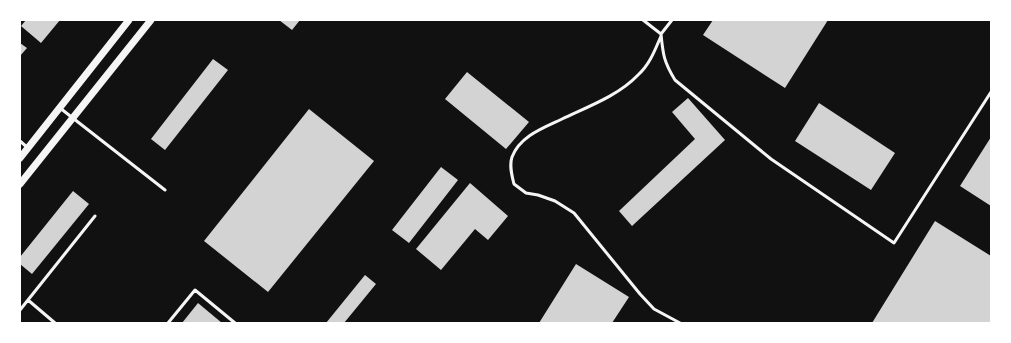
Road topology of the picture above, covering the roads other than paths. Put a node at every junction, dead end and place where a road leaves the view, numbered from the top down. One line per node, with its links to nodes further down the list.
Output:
1 (129, 20): 7 (street)
2 (151, 20): 8 (street)
3 (643, 20): 5 (lane)
4 (672, 20): 5 (lane)
5 (661, 34): 6 (lane); 20 (lane)
6 (991, 92)
7 (60, 108): 8 (lane); 10 (street)
8 (73, 118): 12 (street); 13 (lane)
9 (20, 141): 10 (lane)
10 (28, 148): 11 (street)
11 (20, 158)
12 (20, 184)
13 (165, 190)
14 (95, 216): 15 (lane)
15 (28, 300): 16 (lane); 17 (lane)
16 (20, 310)
17 (55, 323)
18 (168, 323): 19 (lane)
19 (235, 323)
20 (680, 323)

